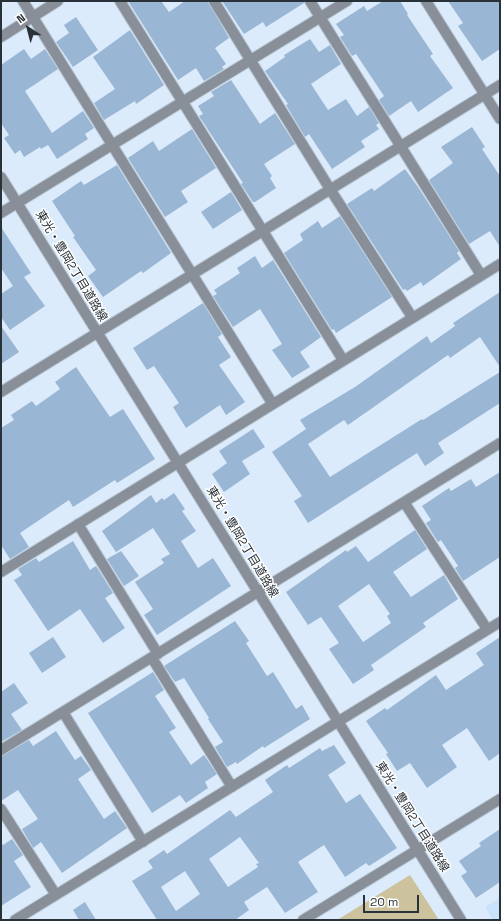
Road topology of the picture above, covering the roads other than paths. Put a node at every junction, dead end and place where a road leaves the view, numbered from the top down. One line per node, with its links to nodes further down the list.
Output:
1 (23, 1): 8 (street)
2 (58, 1): 8 (street)
3 (120, 1): 14 (street)
4 (214, 1): 11 (street)
5 (310, 1): 9 (street)
6 (347, 1): 9 (street)
7 (426, 1): 13 (street)
8 (33, 16): 10 (street); 16 (street)
9 (320, 17): 11 (street); 17 (street)
10 (1, 36)
11 (250, 60): 14 (street); 19 (street)
12 (500, 85): 13 (street)
13 (485, 95): 15 (street); 17 (street)
14 (183, 101): 16 (street); 22 (street)
15 (500, 119)
16 (112, 145): 20 (street); 24 (street)
17 (401, 146): 19 (street); 25 (street)
18 (1, 177): 20 (street, 東光・豊岡2丁目道路線)
19 (330, 189): 22 (street); 26 (street)
20 (17, 203): 21 (street); 27 (street, 東光・豊岡2丁目道路線)
21 (1, 213)
22 (263, 230): 24 (street); 28 (street)
23 (500, 264): 25 (street)
24 (192, 274): 27 (street); 30 (street)
25 (481, 275): 26 (street)
26 (412, 317): 28 (street)
27 (97, 334): 29 (street); 32 (street, 東光・豊岡2丁目道路線)
28 (343, 360): 30 (street)
29 (1, 392)
30 (272, 403): 32 (street)
31 (500, 443): 33 (street)
32 (178, 462): 34 (street); 36 (street, 東光・豊岡2丁目道路線)
33 (404, 502): 36 (street); 38 (street)
34 (78, 524): 35 (street); 39 (street)
35 (1, 572)
36 (258, 593): 39 (street); 41 (street, 東光・豊岡2丁目道路線)
37 (500, 622): 38 (street)
38 (487, 629): 41 (street)
39 (155, 656): 40 (street); 43 (street)
40 (63, 712): 42 (street); 46 (street)
41 (338, 722): 43 (street); 47 (street, 東光・豊岡2丁目道路線)
42 (1, 750)
43 (232, 787): 46 (street)
44 (500, 799): 47 (street)
45 (1, 809): 48 (street)
46 (143, 842): 48 (street)
47 (418, 850): 50 (street); 51 (street, 東光・豊岡2丁目道路線)
48 (56, 895): 49 (street)
49 (15, 920)
50 (303, 920)
51 (461, 920)

